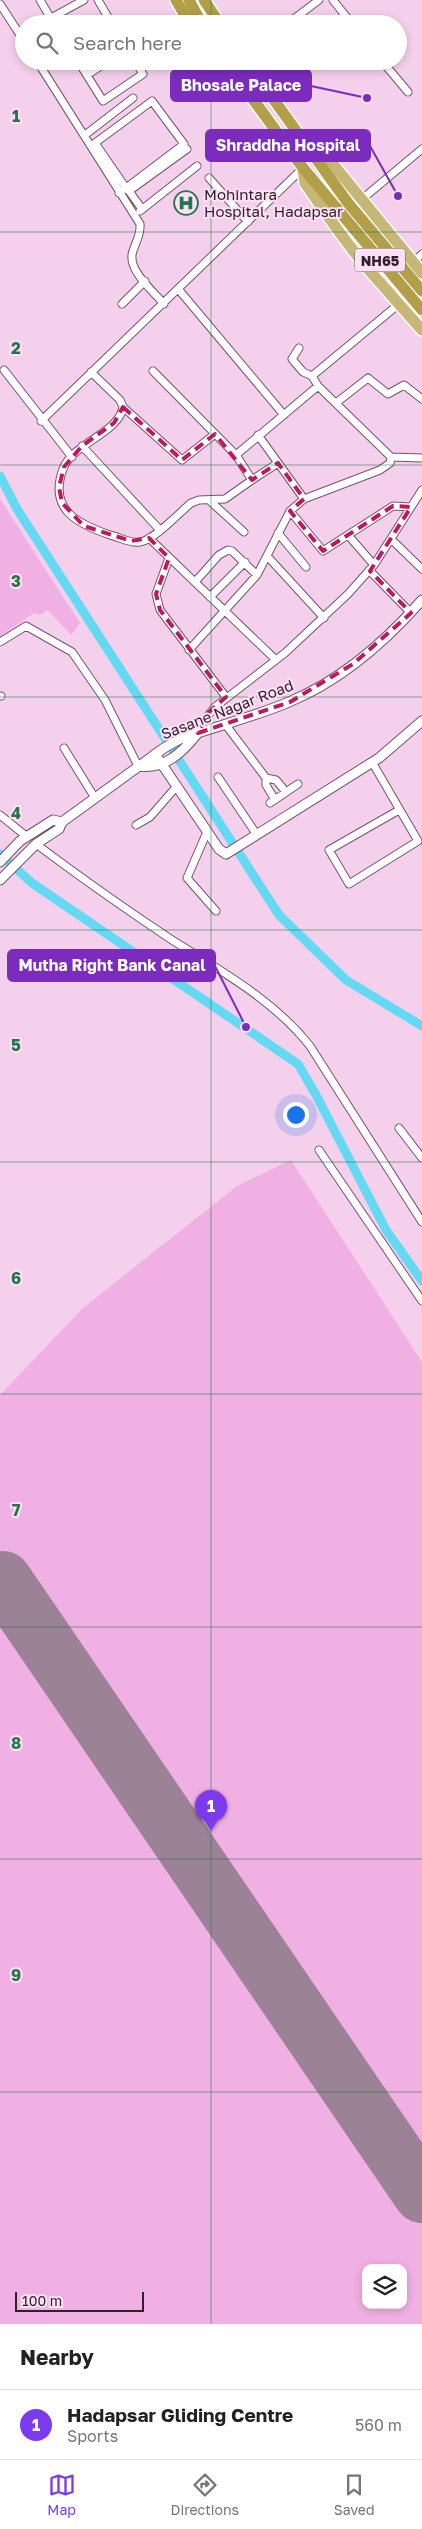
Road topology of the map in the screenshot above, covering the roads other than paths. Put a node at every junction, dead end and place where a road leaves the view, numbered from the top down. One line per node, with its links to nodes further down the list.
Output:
1 (40, 0): 10 (street)
2 (84, 0): 11 (street)
3 (98, 0): 12 (street)
4 (176, 0): 13 (highway)
5 (189, 0): 14 (highway)
6 (204, 0): 15 (highway)
7 (319, 0): 16 (street)
8 (333, 0): 17 (street)
9 (0, 4): 18 (street)
10 (49, 15)
11 (61, 15)
12 (107, 15)
13 (185, 15)
14 (197, 15)
15 (214, 15)
16 (299, 15)
17 (345, 15)
18 (15, 27)
19 (43, 70): 29 (street)
20 (84, 70): 26 (street)
21 (94, 70): 26 (street)
22 (141, 70): 26 (street)
23 (230, 70): 34 (highway, NH65)
24 (253, 70): 32 (highway, NH65)
25 (390, 70): 27 (street)
26 (87, 75)
27 (408, 92)
28 (133, 98): 29 (street)
29 (85, 135): 37 (street)
30 (187, 149): 39 (street)
31 (422, 149): 38 (street)
32 (315, 156): 38 (main road); 47 (highway, NH65)
33 (197, 166): 39 (street)
34 (303, 168): 41 (street); 50 (main road); 51 (highway, NH65)
35 (209, 178): 41 (street)
36 (126, 188): 36 (street); 37 (street)
37 (119, 193): 40 (street)
38 (361, 200): 43 (main road)
39 (142, 209): 40 (street)
40 (134, 215): 45 (street)
41 (248, 222): 46 (street)
42 (422, 254): 43 (street)
43 (412, 262): 44 (main road)
44 (422, 273)
45 (145, 281): 48 (street); 49 (street)
46 (179, 290): 49 (street); 62 (street)
47 (422, 291)
48 (122, 304)
49 (164, 304): 56 (street)
50 (398, 304): 52 (main road); 57 (street)
51 (422, 310)
52 (422, 330)
53 (299, 348): 57 (street)
54 (4, 370): 63 (street)
55 (153, 371): 64 (street)
56 (91, 372): 61 (street); 63 (street)
57 (312, 376): 58 (street)
58 (318, 386): 60 (street); 62 (street)
59 (422, 399): 60 (street)
60 (336, 403): 69 (street)
61 (123, 408): 64 (street); 66 (street)
62 (284, 415): 65 (street)
63 (41, 421): 68 (street)
64 (215, 434): 67 (street)
65 (258, 435): 67 (street); 71 (street)
66 (82, 446): 68 (street); 78 (street)
67 (236, 455): 72 (street)
68 (72, 457): 82 (street)
69 (391, 457): 70 (street); 74 (street)
70 (422, 458)
71 (278, 463): 72 (street); 74 (street)
72 (252, 480): 75 (street)
73 (422, 490): 76 (street)
74 (304, 499): 77 (street)
75 (210, 501): 78 (street); 79 (street)
76 (411, 507): 81 (street); 83 (street)
77 (290, 511): 80 (street); 81 (street)
78 (159, 529): 82 (street)
79 (244, 532)
80 (278, 532): 84 (street); 88 (street)
81 (348, 535): 87 (street)
82 (149, 538): 85 (street)
83 (392, 540): 87 (street); 89 (street)
84 (268, 557): 90 (street); 96 (street)
85 (169, 558): 91 (street); 98 (street)
86 (245, 562): 90 (street); 91 (street); 92 (street)
87 (372, 567): 95 (street); 96 (street)
88 (306, 568)
89 (422, 569)
90 (257, 575): 94 (street)
91 (195, 582): 92 (street)
92 (210, 597): 94 (street)
93 (422, 600): 95 (street, Sasane Nagar Road)
94 (224, 611): 98 (street); 99 (street)
95 (410, 613): 102 (street, Sasane Nagar Road)
96 (324, 618): 99 (street)
97 (0, 642): 108 (street)
98 (189, 650): 100 (street)
99 (276, 660): 100 (street)
100 (226, 697): 103 (street)
101 (422, 721): 106 (street)
102 (225, 724): 103 (street, Sasane Nagar Road); 110 (street)
103 (198, 733): 105 (street, Sasane Nagar Road); 107 (street)
104 (64, 748): 113 (street)
105 (155, 754): 107 (street); 108 (street, Sasane Nagar Road)
106 (372, 762): 115 (street); 120 (street)
107 (162, 765): 108 (street); 112 (street)
108 (138, 766): 113 (street, Sasane Nagar Road)
109 (218, 777): 120 (street)
110 (266, 778): 114 (street); 114 (street)
111 (298, 784): 114 (street)
112 (177, 786): 118 (street); 119 (street)
113 (95, 798): 117 (street, Sasane Nagar Road)
114 (279, 799)
115 (400, 810): 115 (street)
116 (0, 816): 121 (street)
117 (62, 822): 121 (street, Sasane Nagar Road); 122 (street, Sasane Nagar Road)
118 (136, 825)
119 (207, 832): 120 (street); 125 (street)
120 (257, 835)
121 (26, 836): 123 (street, Sasane Nagar Road)
122 (36, 844): 124 (street, Sasane Nagar Road); 129 (street)
123 (0, 862)
124 (0, 880)
125 (216, 911)
126 (399, 1128): 128 (street)
127 (320, 1150): 130 (street)
128 (422, 1157)
129 (422, 1222)
130 (422, 1301)

